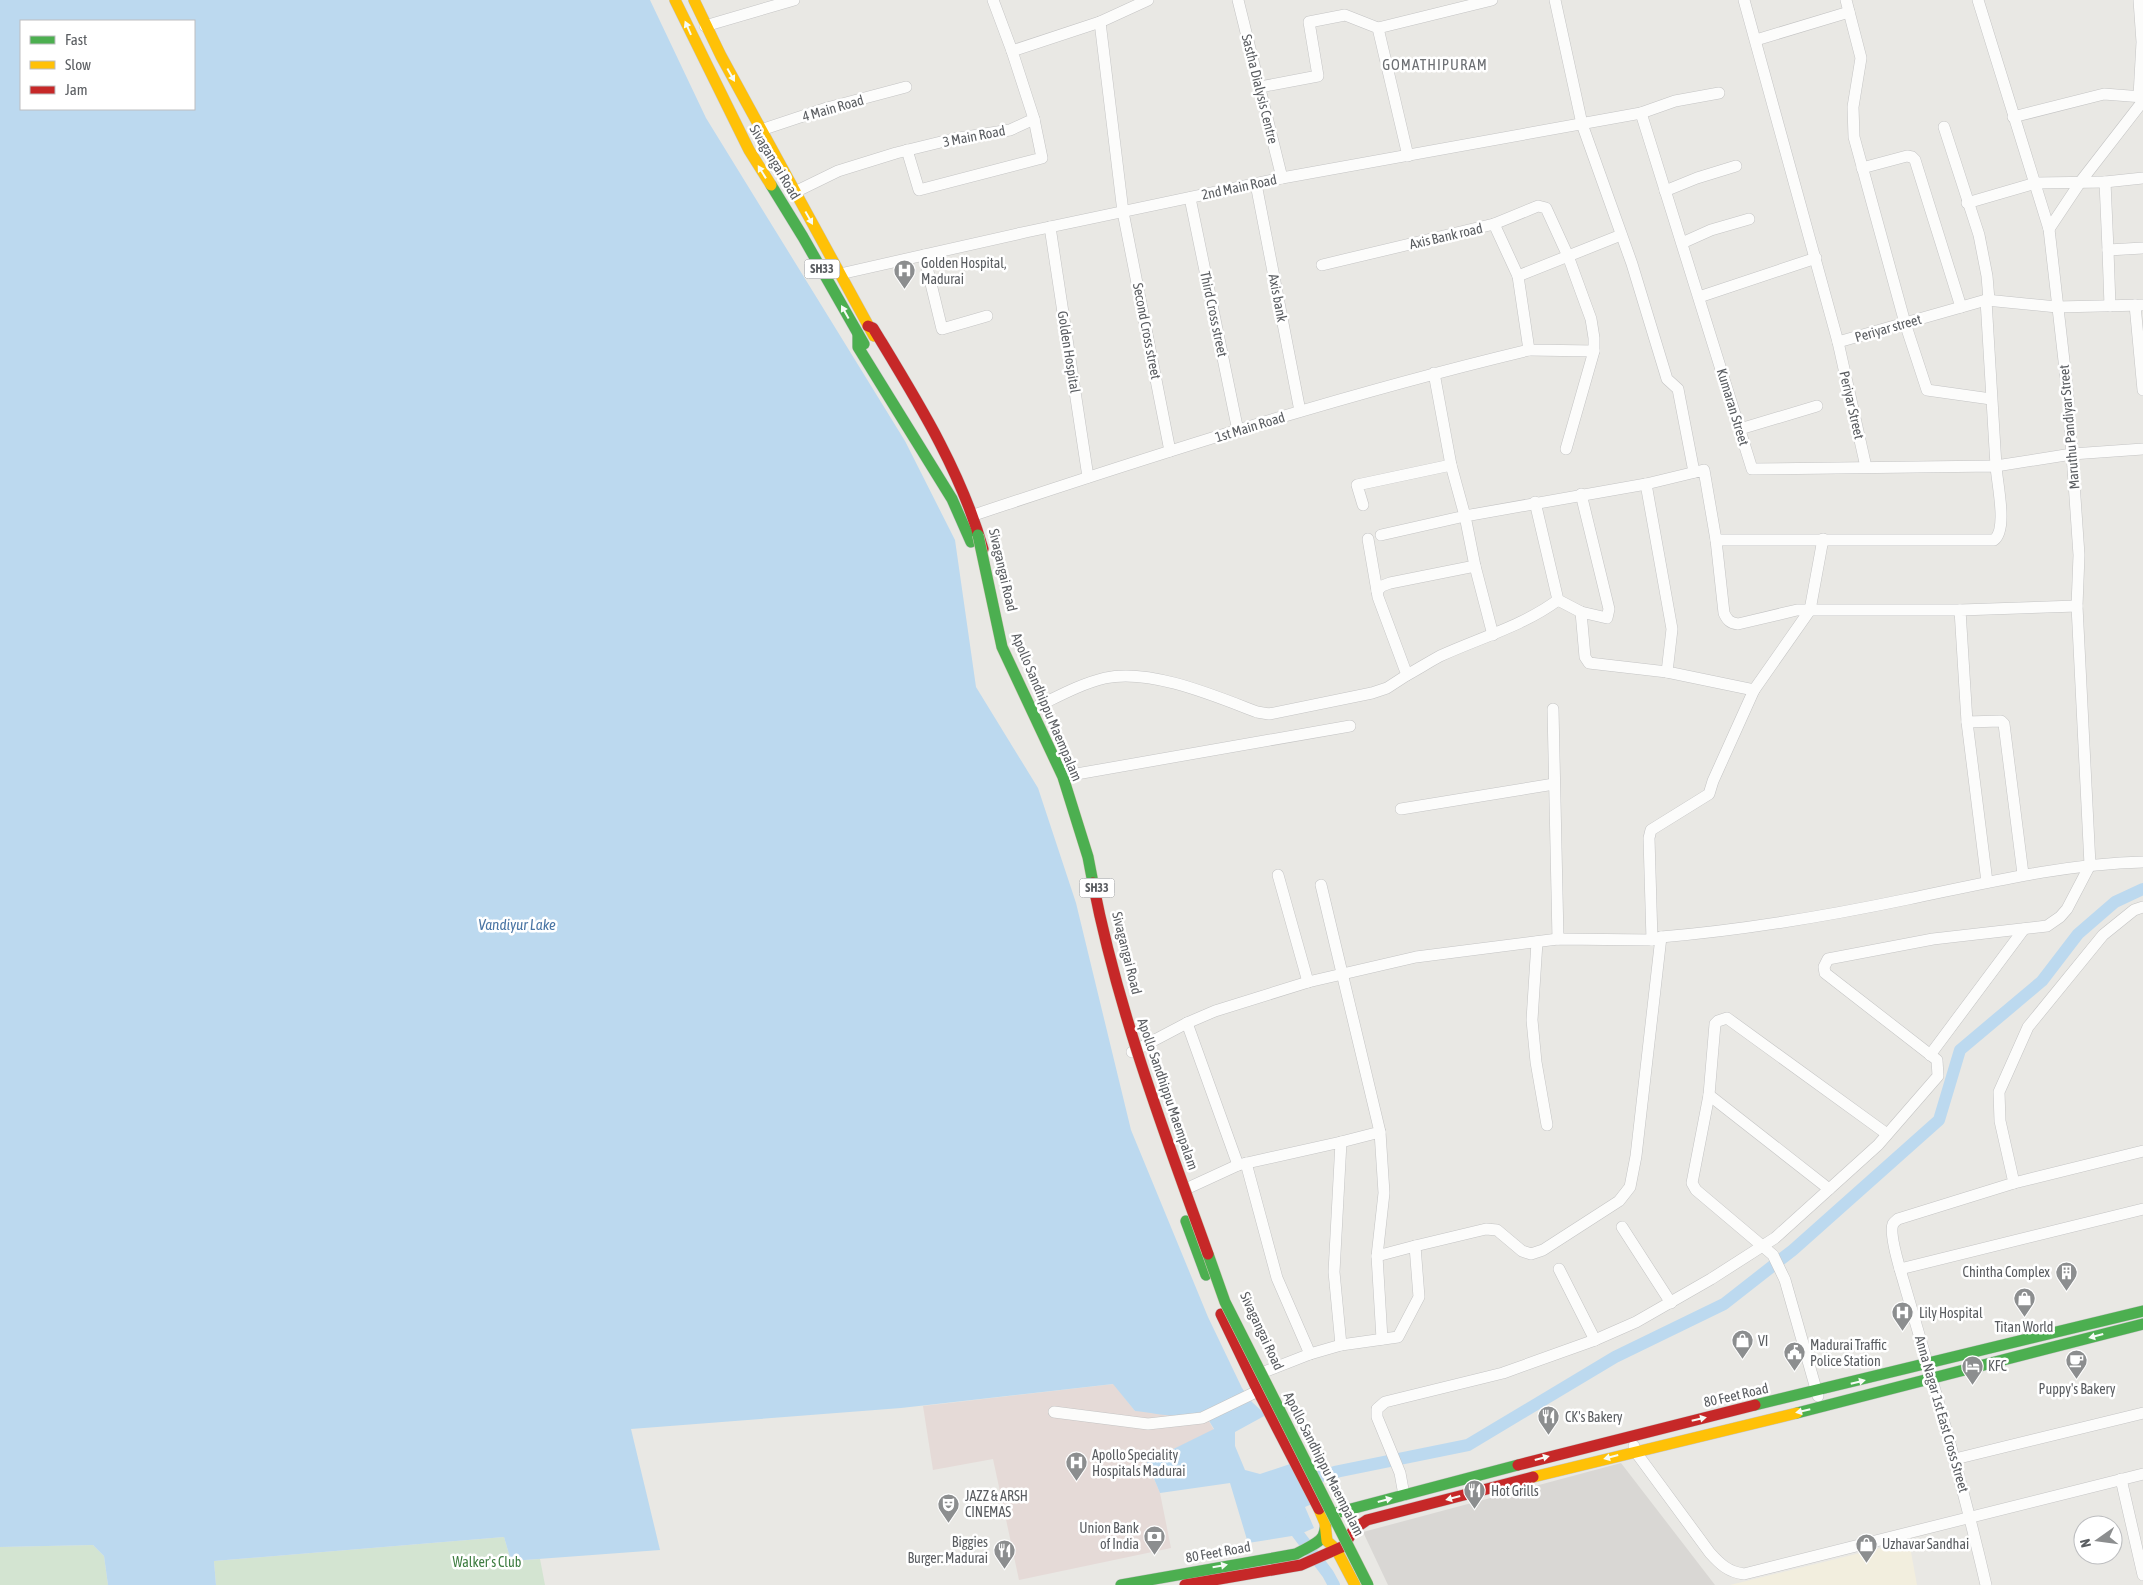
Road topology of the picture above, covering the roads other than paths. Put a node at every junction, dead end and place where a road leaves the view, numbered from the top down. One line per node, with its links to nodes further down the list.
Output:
1 (675, 0): 67 (main road, Sivagangai Road / SH33, one-way to 1)
2 (694, 0): 15 (main road, Sivagangai Road / SH33)
3 (794, 0): 15 (street)
4 (993, 0): 18 (street)
5 (1148, 0): 14 (street)
6 (1238, 0): 20 (street, Sastha Dialysis Centre)
7 (1492, 0): 16 (street)
8 (1556, 0): 26 (street)
9 (1744, 0): 17 (street, Periyar street)
10 (1846, 0): 13 (street)
11 (1978, 0): 24 (street, Maruthu Pandiyar Street)
12 (2139, 0): 22 (street)
13 (1849, 12): 17 (street); 32 (street)
14 (1100, 22): 18 (street); 43 (street, Second Cross street)
15 (706, 26): 28 (main road, Sivagangai Road / SH33, one-way to 28)
16 (1378, 28): 20 (street); 30 (street)
17 (1756, 40): 54 (street, Periyar street)
18 (1012, 51): 25 (street)
19 (906, 87): 28 (street, 4 Main Road)
20 (1260, 87): 33 (street, Sastha Dialysis Centre)
21 (1719, 93): 23 (street, 2nd Main Road)
22 (2142, 98): 24 (street); 35 (street)
23 (1641, 113): 26 (street, 2nd Main Road); 39 (street, Kumaran Street)
24 (2013, 117): 37 (street, Maruthu Pandiyar Street)
25 (1034, 119): 29 (street, 3 Main Road); 29 (street)
26 (1582, 124): 30 (street, 2nd Main Road); 48 (street)
27 (1944, 127): 42 (street)
28 (761, 130): 40 (main road, Sivagangai Road / SH33)
29 (908, 150): 40 (street, 3 Main Road)
30 (1408, 156): 33 (street, 2nd Main Road)
31 (1736, 166): 39 (street)
32 (1862, 168): 62 (street); 65 (street)
33 (1282, 178): 38 (street, 2nd Main Road)
34 (2143, 178): 36 (street)
35 (2081, 181): 36 (street); 37 (street); 47 (street)
36 (2105, 182): 51 (street)
37 (2036, 183): 42 (street); 47 (street, Maruthu Pandiyar Street)
38 (1256, 184): 41 (street, 2nd Main Road); 75 (street, Axis bank)
39 (1665, 191): 49 (street, Kumaran Street)
40 (795, 192): 56 (main road, Sivagangai Road / SH33, one-way to 56)
41 (1190, 198): 43 (street, 2nd Main Road); 77 (street, Third Cross street)
42 (1967, 203): 59 (street)
43 (1123, 212): 46 (street, 2nd Main Road); 80 (street, Second Cross street)
44 (1749, 220): 49 (street)
45 (1494, 224): 53 (street); 55 (street, Axis Bank road); 57 (street, Axis Bank road)
46 (1050, 226): 52 (street, 2nd Main Road); 86 (street, Golden Hospital)
47 (2049, 229): 63 (street, Maruthu Pandiyar Street)
48 (1621, 235): 53 (street); 85 (street)
49 (1682, 243): 58 (street, Kumaran Street)
50 (2143, 248): 51 (street)
51 (2108, 250): 61 (street)
52 (924, 255): 56 (street, 2nd Main Road); 64 (street)
53 (1568, 256): 57 (street); 70 (street)
54 (1816, 258): 58 (street); 68 (street, Periyar street)
55 (1322, 265)
56 (840, 274): 66 (main road, Sivagangai Road / SH33)
57 (1518, 276): 69 (street, Axis Bank road)
58 (1698, 297): 76 (street, Kumaran Street)
59 (1988, 300): 62 (street, Periyar street); 63 (street); 73 (street)
60 (2139, 305): 61 (street); 72 (street)
61 (2110, 306): 63 (street)
62 (1962, 307): 65 (street, Periyar street)
63 (2057, 307): 81 (street, Maruthu Pandiyar Street)
64 (986, 316)
65 (1905, 323): 68 (street, Periyar street); 73 (street)
66 (868, 326): 91 (main road, Sivagangai Road / SH33); 93 (main road, Sivagangai Road / SH33)
67 (858, 334): 93 (main road, Sivagangai Road / SH33); 130 (main road, Sivagangai Road / SH33)
68 (1838, 342): 84 (street, Periyar Street)
69 (1528, 350): 70 (street, 1st Main Road); 71 (street, 1st Main Road)
70 (1594, 351): 78 (street)
71 (1434, 373): 75 (street, 1st Main Road); 82 (street)
72 (2143, 390)
73 (1991, 399): 83 (street)
74 (1817, 406): 76 (street)
75 (1300, 411): 77 (street, 1st Main Road)
76 (1740, 429): 84 (street, Kumaran Street)
77 (1238, 430): 80 (street, 1st Main Road)
78 (1566, 449)
79 (2143, 449): 81 (street)
80 (1170, 451): 86 (street, 1st Main Road)
81 (2072, 454): 83 (street); 101 (street, Maruthu Pandiyar Street)
82 (1451, 464): 90 (street); 92 (street)
83 (1996, 466): 84 (street, Kumaran Street); 96 (street)
84 (1866, 467)
85 (1694, 472): 87 (street); 97 (street)
86 (1088, 477): 91 (street, 1st Main Road)
87 (1646, 484): 88 (street); 106 (street)
88 (1582, 494): 89 (street); 104 (street)
89 (1536, 502): 92 (street); 100 (street)
90 (1363, 505)
91 (974, 516): 109 (main road, Sivagangai Road / SH33)
92 (1465, 516): 94 (street); 98 (street)
93 (976, 535): 183 (main road, Apollo Sandhippu Maempalam, bridge); 184 (main road, Apollo Sandhippu Maempalam, bridge)
94 (1381, 535)
95 (1368, 539): 99 (street)
96 (1823, 539): 97 (street); 102 (street)
97 (1716, 540): 102 (street)
98 (1475, 566): 99 (street); 105 (street)
99 (1377, 591): 107 (street)
100 (1558, 600): 104 (street); 105 (street)
101 (2078, 606): 103 (street); 117 (street, Maruthu Pandiyar Street)
102 (1810, 610): 103 (street); 108 (street)
103 (1960, 610): 111 (street)
104 (1581, 612): 106 (street)
105 (1493, 635): 107 (street)
106 (1667, 672): 108 (street)
107 (1407, 676): 109 (street)
108 (1754, 690): 124 (street)
109 (1034, 708): 113 (main road, Sivagangai Road / SH33)
110 (1554, 709): 114 (street)
111 (1967, 722): 118 (street); 120 (street)
112 (1350, 726): 113 (street)
113 (1065, 776): 130 (main road, Sivagangai Road / SH33)
114 (1554, 784): 115 (street); 125 (street)
115 (1400, 809)
116 (2143, 862): 117 (street)
117 (2090, 865): 118 (street); 123 (street)
118 (2023, 874): 120 (street)
119 (1278, 875): 128 (street)
120 (1987, 882): 124 (street)
121 (1321, 885): 127 (street)
122 (2143, 907): 139 (street)
123 (2024, 929): 131 (street); 131 (street)
124 (1657, 938): 125 (street); 144 (street)
125 (1558, 939): 126 (street)
126 (1537, 942): 127 (street); 133 (street)
127 (1342, 974): 128 (street); 134 (street)
128 (1308, 982): 129 (street)
129 (1187, 1023): 130 (street); 138 (street)
130 (1134, 1052): 140 (main road, Sivagangai Road / SH33); 160 (main road, Sivagangai Road / SH33)
131 (1930, 1055): 135 (street)
132 (1709, 1095): 135 (street); 141 (street); 145 (street)
133 (1547, 1125)
134 (1380, 1132): 136 (street); 146 (street)
135 (1887, 1134): 141 (street)
136 (1340, 1142): 138 (street); 154 (street)
137 (2143, 1152): 139 (street, Anna Nagar 1st East Cross Street)
138 (1242, 1164): 140 (street); 155 (street)
139 (2014, 1183): 148 (street, Anna Nagar 1st East Cross Street)
140 (1188, 1188): 157 (main road, Sivagangai Road / SH33)
141 (1829, 1188): 145 (street)
142 (2143, 1209): 148 (street)
143 (1622, 1226): 149 (street)
144 (1415, 1246): 146 (street); 152 (street)
145 (1763, 1247): 149 (street); 161 (street)
146 (1377, 1256): 152 (street)
147 (1559, 1269): 153 (street)
148 (1900, 1269): 156 (street, Anna Nagar 1st East Cross Street)
149 (1671, 1303): 153 (street)
150 (2143, 1311): 156 (main road, 80 Feet Road)
151 (2143, 1324): 158 (main road, one-way to 158)
152 (1382, 1339): 154 (street)
153 (1594, 1340): 170 (street)
154 (1341, 1345): 155 (street)
155 (1310, 1354): 157 (street)
156 (1928, 1364): 158 (street, Anna Nagar 1st East Cross Street); 161 (main road, 80 Feet Road, one-way to 156)
157 (1264, 1372): 159 (main road, Sivagangai Road / SH33)
158 (1933, 1378): 162 (main road); 167 (street, Anna Nagar 1st East Cross Street)
159 (1270, 1384): 160 (street); 171 (main road, Sivagangai Road / SH33)
160 (1258, 1391): 163 (street); 173 (main road, Sivagangai Road / SH33)
161 (1817, 1391): 162 (street); 165 (main road, 80 Feet Road, one-way to 161)
162 (1822, 1407): 166 (main road, one-way to 166)
163 (1054, 1412)
164 (2143, 1413): 167 (street)
165 (1631, 1435): 166 (street); 170 (main road, 80 Feet Road, one-way to 165)
166 (1635, 1451): 172 (street); 174 (main road, one-way to 174)
167 (1955, 1459): 172 (street, Anna Nagar 1st East Cross Street)
168 (2143, 1474): 169 (street)
169 (2121, 1480): 172 (street); 178 (street)
170 (1404, 1495): 171 (main road, 80 Feet Road, one-way to 170)
171 (1336, 1509): 173 (main road); 174 (main road, Sivagangai Road)
172 (1971, 1518): 186 (street, Anna Nagar 1st East Cross Street)
173 (1325, 1523): 175 (main road, Sivagangai Road); 176 (main road, 80 Feet Road)
174 (1349, 1534): 175 (main road); 185 (main road, Sivagangai Road)
175 (1336, 1549): 176 (main road, 80 Feet Road); 182 (main road, Sivagangai Road)
176 (1298, 1559): 177 (main road, 80 Feet Road, one-way to 176); 180 (main road, 80 Feet Road)
177 (1191, 1571): 179 (main road, 80 Feet Road); 180 (street)
178 (2143, 1575)
179 (1134, 1584): 181 (main road, 80 Feet Road)
180 (1191, 1584)
181 (1121, 1585)
182 (1355, 1585)
183 (1362, 1585)
184 (1368, 1585)
185 (1373, 1585)
186 (1986, 1585)

